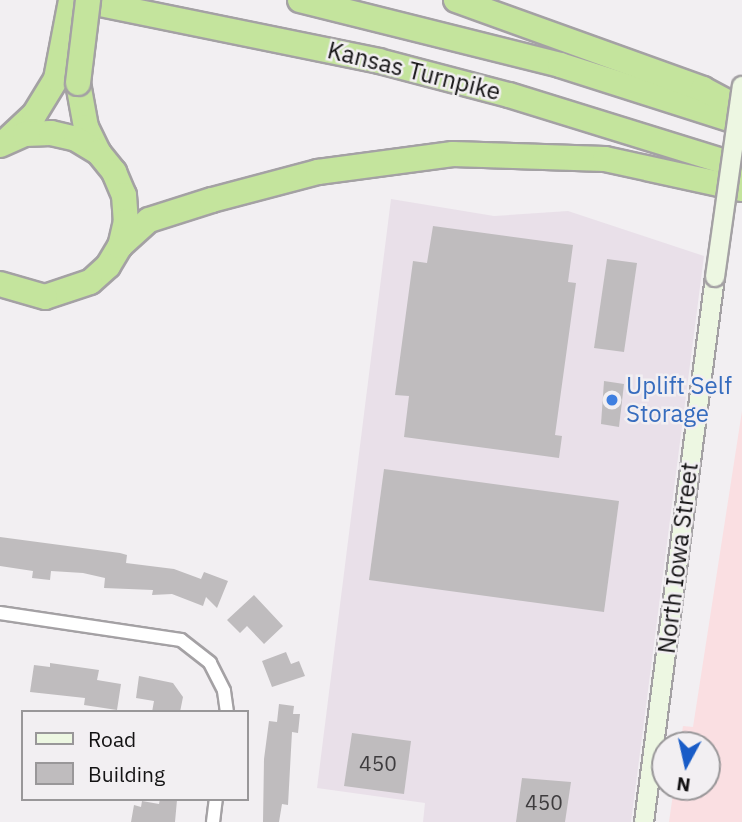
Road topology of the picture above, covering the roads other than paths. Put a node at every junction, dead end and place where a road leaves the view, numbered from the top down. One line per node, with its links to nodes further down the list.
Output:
1 (71, 0): 6 (highway)
2 (80, 0): 12 (highway, Kansas Turnpike)
3 (89, 0): 6 (highway, bridge)
4 (300, 0): 9 (highway, Kansas Turnpike)
5 (456, 0): 8 (highway)
6 (67, 81): 10 (highway); 11 (highway)
7 (742, 86): 20 (main road, North Iowa Street, bridge)
8 (742, 110)
9 (742, 123)
10 (1, 145): 11 (highway)
11 (98, 152): 14 (highway)
12 (742, 167)
13 (742, 189): 14 (highway)
14 (120, 246): 15 (highway)
15 (0, 284)
16 (0, 613): 17 (street)
17 (226, 710)
18 (216, 801): 19 (street)
19 (213, 822)
20 (644, 822)

